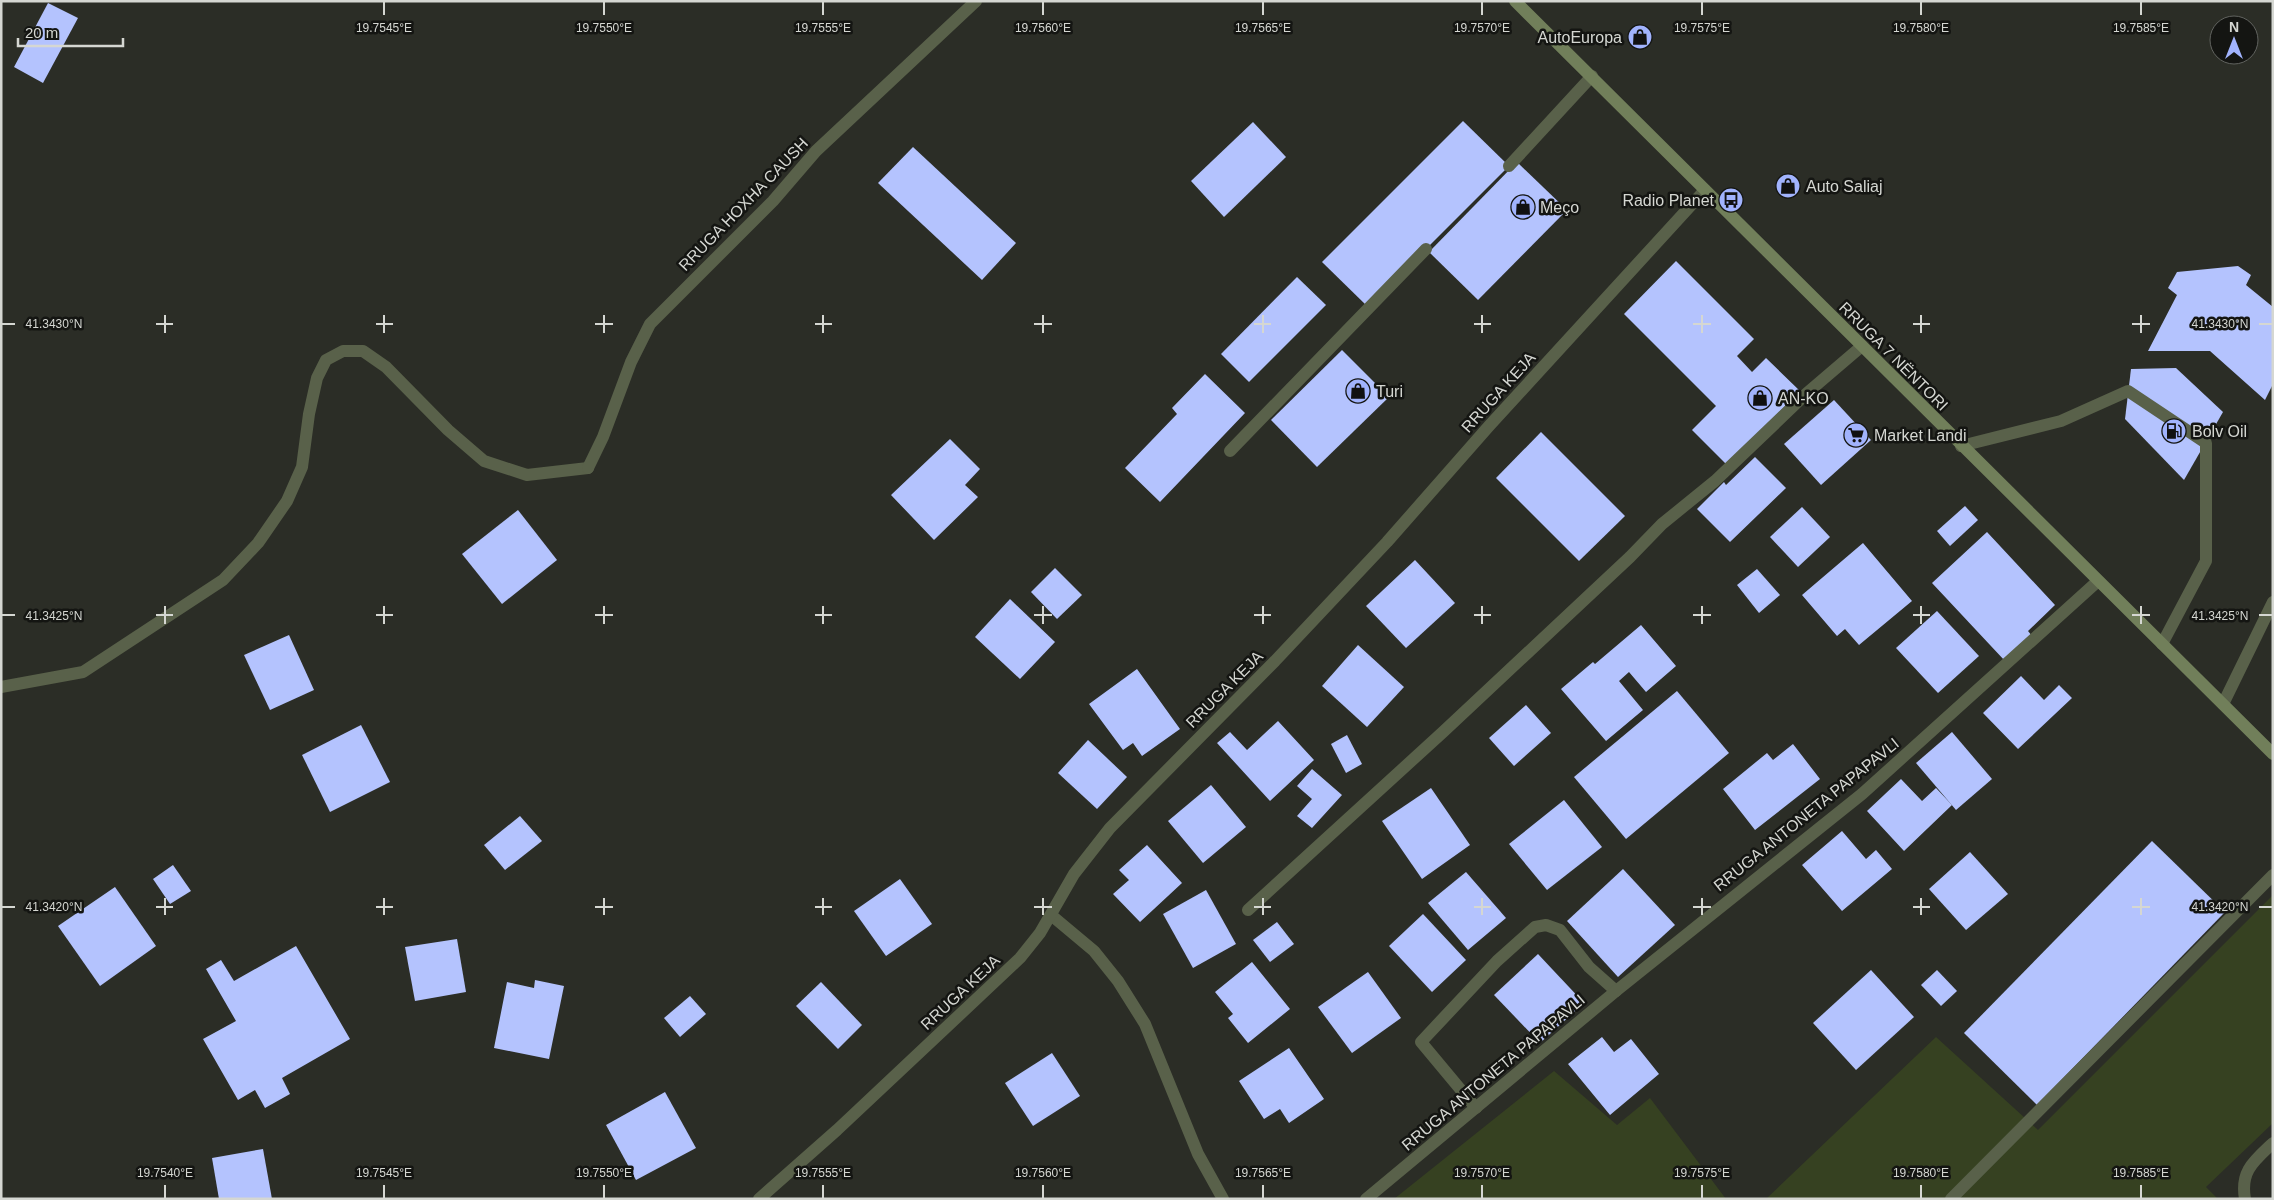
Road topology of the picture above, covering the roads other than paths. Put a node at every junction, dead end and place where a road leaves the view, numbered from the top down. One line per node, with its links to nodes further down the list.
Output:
1 (976, 1): 13 (street, RRUGA HOXHA CAUSH)
2 (1515, 1): 3 (main road, RRUGA 7 NËNTORI)
3 (1592, 76): 4 (street); 5 (main road, RRUGA 7 NËNTORI)
4 (1509, 166)
5 (1704, 190): 7 (main road, RRUGA 7 NËNTORI); 18 (street, RRUGA KEJA)
6 (1426, 249): 9 (street)
7 (1862, 346): 8 (main road, RRUGA 7 NËNTORI); 17 (street)
8 (1961, 446): 10 (main road, RRUGA 7 NËNTORI); 12 (street)
9 (1230, 451)
10 (2098, 581): 12 (main road, RRUGA 7 NËNTORI); 19 (street, RRUGA ANTONETA PAPAPAVLI)
11 (2273, 602): 14 (street)
12 (2162, 644): 14 (main road, RRUGA 7 NËNTORI)
13 (1, 686)
14 (2223, 704): 15 (main road, RRUGA 7 NËNTORI)
15 (2273, 754)
16 (2273, 876): 25 (street)
17 (1248, 910)
18 (1051, 915): 22 (street, RRUGA KEJA); 23 (street)
19 (1616, 991): 20 (street, RRUGA ANTONETA PAPAPAVLI); 20 (street)
20 (1476, 1108): 24 (street, RRUGA ANTONETA PAPAPAVLI)
21 (2273, 1143): 26 (street)
22 (759, 1199)
23 (1224, 1199)
24 (1366, 1199)
25 (1951, 1199)
26 (2245, 1199)

